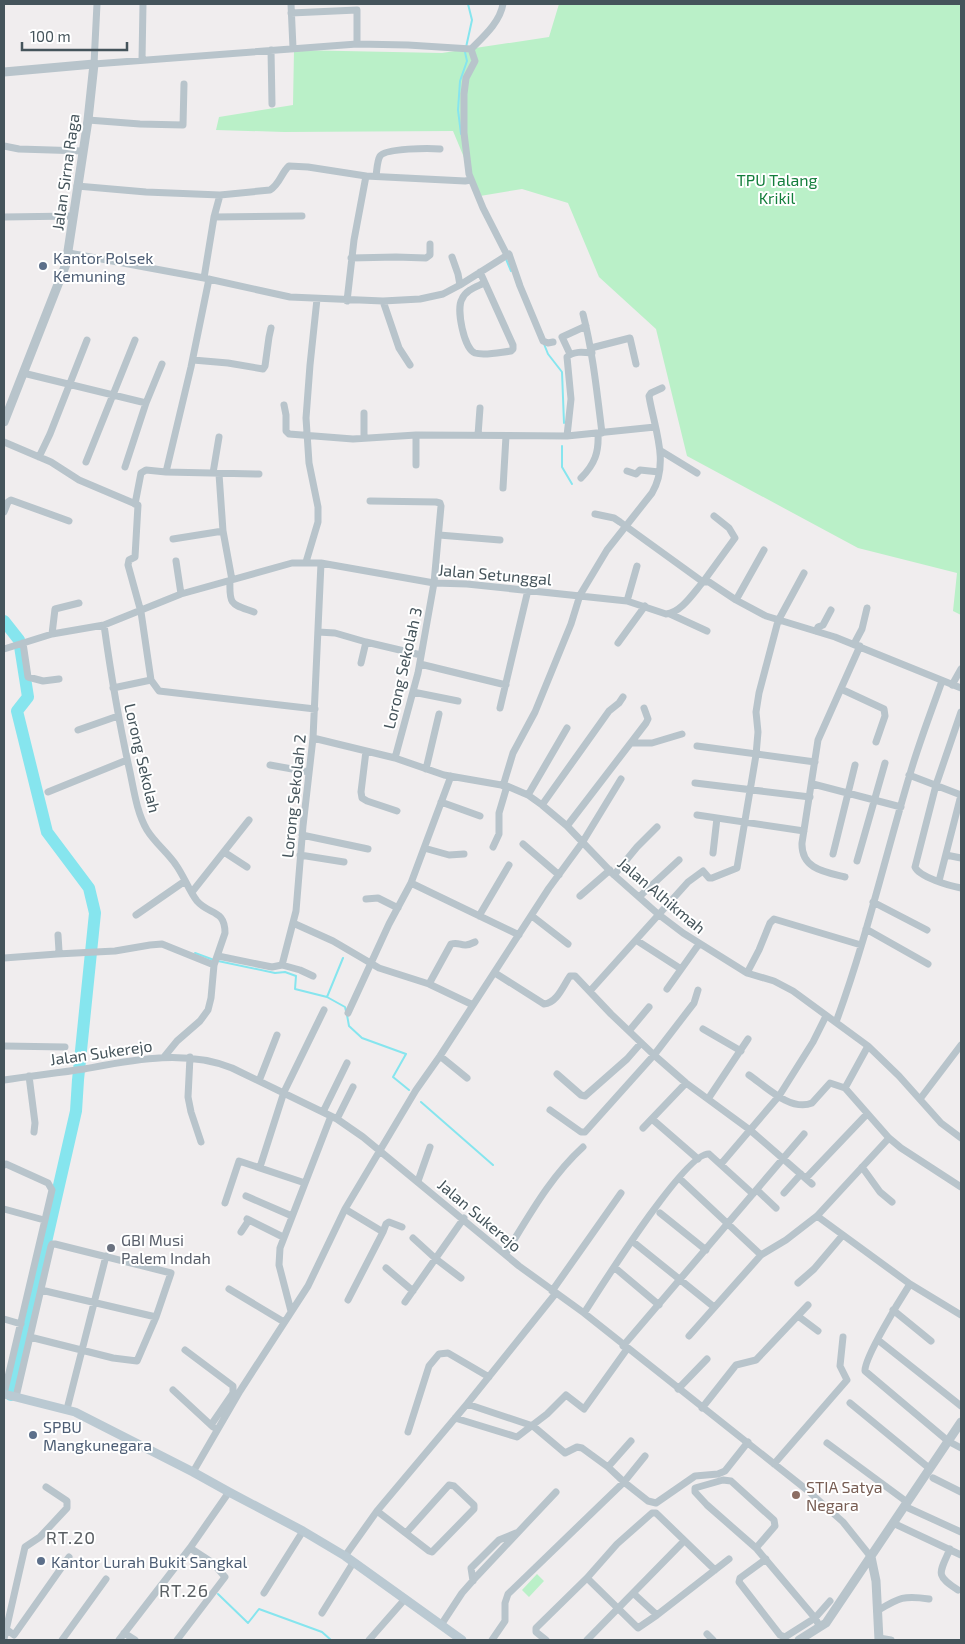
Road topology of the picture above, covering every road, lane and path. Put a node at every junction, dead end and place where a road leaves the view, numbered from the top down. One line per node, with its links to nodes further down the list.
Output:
1 (96, 4): 11 (street)
2 (143, 4): 10 (street)
3 (291, 4): 5 (street)
4 (502, 4): 8 (street)
5 (291, 13): 6 (street); 7 (street)
6 (357, 44): 7 (street); 8 (street)
7 (293, 48): 9 (street)
8 (467, 49): 21 (street)
9 (271, 50): 10 (street); 14 (street)
10 (142, 60): 11 (street)
11 (94, 64): 12 (street); 15 (street, Jalan Sirna Raga)
12 (4, 72)
13 (184, 84): 15 (street)
14 (272, 104)
15 (88, 120): 18 (street, Jalan Sirna Raga)
16 (4, 146): 18 (street)
17 (440, 149): 20 (street)
18 (84, 151): 22 (street, Jalan Sirna Raga)
19 (366, 176): 20 (street); 23 (street); 32 (street)
20 (376, 176): 21 (street)
21 (468, 180): 31 (street)
22 (77, 186): 23 (street); 24 (street, Jalan Sirna Raga)
23 (220, 194): 27 (street)
24 (73, 216): 26 (street); 29 (street, Jalan Sirna Raga)
25 (302, 216): 27 (street)
26 (4, 217)
27 (214, 217): 34 (street)
28 (430, 244): 32 (street)
29 (69, 253): 34 (street); 52 (street, Jalan Sirna Raga)
30 (452, 257): 36 (street)
31 (505, 257): 33 (street); 45 (street)
32 (351, 258): 38 (street)
33 (480, 272): 35 (street); 36 (street)
34 (207, 278): 37 (street); 48 (street)
35 (484, 283): 35 (street)
36 (460, 285): 39 (street)
37 (317, 299): 38 (street); 63 (street)
38 (347, 300): 39 (street)
39 (383, 301): 50 (street)
40 (583, 314): 41 (street)
41 (586, 326): 46 (street); 47 (street)
42 (271, 328): 48 (street)
43 (87, 340): 53 (street)
44 (135, 340): 55 (street)
45 (553, 342)
46 (591, 350): 47 (street); 51 (street); 62 (street)
47 (570, 354): 67 (street)
48 (193, 360): 77 (street)
49 (162, 364): 56 (street)
50 (410, 364)
51 (636, 364)
52 (23, 373): 53 (street); 60 (street, Jalan Sirna Raga)
53 (69, 383): 55 (street); 72 (street)
54 (662, 388): 61 (street)
55 (113, 394): 56 (street); 73 (street)
56 (146, 403): 75 (street)
57 (284, 405): 63 (street)
58 (480, 408): 65 (street)
59 (364, 413): 69 (street)
60 (4, 422)
61 (655, 427): 62 (street); 71 (street)
62 (600, 433): 67 (street); 82 (street)
63 (307, 435): 69 (street); 97 (street)
64 (416, 435): 65 (street); 69 (street); 74 (street)
65 (478, 436): 66 (street)
66 (506, 436): 67 (street); 83 (street)
67 (567, 436)
68 (219, 437): 80 (street)
69 (364, 438)
70 (4, 442): 72 (street)
71 (661, 451): 78 (street); 79 (street)
72 (38, 457): 85 (street)
73 (86, 462)
74 (416, 465)
75 (125, 466)
76 (627, 471): 78 (street)
77 (166, 472): 80 (street); 85 (street)
78 (659, 472): 90 (street)
79 (696, 473)
80 (216, 474): 81 (street); 91 (street)
81 (259, 474)
82 (581, 478)
83 (503, 488)
84 (370, 501): 92 (street, Lorong Sekolah 3)
85 (135, 504): 113 (street)
86 (4, 512): 89 (street)
87 (595, 514): 90 (street)
88 (714, 516): 102 (street)
89 (69, 521)
90 (625, 526): 102 (street); 106 (street)
91 (223, 531): 93 (street); 101 (street)
92 (439, 535): 94 (street); 103 (street, Lorong Sekolah 3)
93 (173, 539)
94 (500, 540)
95 (764, 550): 107 (street)
96 (176, 561): 105 (street)
97 (306, 562): 98 (street, Jalan Setunggal); 101 (street, Jalan Setunggal)
98 (321, 563): 103 (street, Jalan Setunggal); 119 (street, Lorong Sekolah 2)
99 (637, 566): 108 (street)
100 (804, 573): 116 (street)
101 (231, 580): 105 (street, Jalan Setunggal); 114 (street)
102 (704, 582): 107 (street); 115 (street)
103 (434, 583): 104 (street, Jalan Setunggal); 127 (street, Lorong Sekolah 3)
104 (528, 590): 106 (street, Jalan Setunggal); 134 (street)
105 (181, 594): 113 (street, Jalan Setunggal)
106 (580, 595): 108 (street, Jalan Setunggal); 171 (street)
107 (736, 600): 116 (street)
108 (627, 601): 110 (street, Jalan Setunggal)
109 (79, 603): 121 (street)
110 (645, 606): 115 (street, Jalan Setunggal); 123 (street)
111 (867, 608): 125 (street)
112 (830, 610): 118 (street)
113 (141, 612): 117 (street, Jalan Setunggal); 132 (street)
114 (254, 612)
115 (670, 614): 120 (street, Jalan Setunggal)
116 (778, 620): 118 (street); 156 (street)
117 (104, 625): 121 (street, Jalan Setunggal); 136 (street, Lorong Sekolah)
118 (816, 631): 125 (street)
119 (318, 632): 122 (street); 144 (street, Lorong Sekolah 2)
120 (707, 632)
121 (52, 634): 124 (street, Jalan Setunggal)
122 (366, 642): 127 (street); 128 (street)
123 (618, 643)
124 (21, 644): 126 (street, Jalan Setunggal); 131 (street)
125 (857, 645): 133 (street); 138 (street)
126 (4, 649)
127 (421, 655): 129 (street, Lorong Sekolah 3)
128 (361, 663)
129 (420, 664): 134 (street); 139 (street, Lorong Sekolah 3)
130 (961, 669): 135 (street)
131 (59, 679)
132 (151, 680): 136 (street); 144 (street)
133 (942, 681): 135 (street); 165 (street)
134 (506, 685): 142 (street)
135 (952, 685): 137 (street)
136 (113, 688): 147 (street, Lorong Sekolah)
137 (961, 688)
138 (841, 689): 152 (street); 159 (street)
139 (413, 692): 141 (street); 157 (street, Lorong Sekolah 3)
140 (622, 698): 179 (street)
141 (458, 701)
142 (500, 708)
143 (644, 708): 153 (street)
144 (315, 709): 151 (street, Lorong Sekolah 2)
145 (961, 712): 170 (street)
146 (439, 714): 163 (street)
147 (118, 716): 149 (street); 158 (street, Lorong Sekolah)
148 (567, 728): 175 (street)
149 (78, 730)
150 (682, 734): 153 (street)
151 (313, 738): 155 (street, Jalan Alhikmah); 164 (street, Lorong Sekolah 2)
152 (876, 742)
153 (631, 743): 187 (street)
154 (697, 746): 156 (street)
155 (366, 751): 157 (street, Jalan Alhikmah); 181 (street)
156 (756, 755): 159 (street); 172 (street)
157 (395, 758): 163 (street, Jalan Alhikmah)
158 (127, 760): 173 (street); 213 (street, Lorong Sekolah)
159 (815, 762): 169 (street)
160 (885, 763): 177 (street)
161 (270, 765): 164 (street)
162 (855, 765): 174 (street)
163 (426, 769): 166 (street, Jalan Alhikmah)
164 (309, 772): 192 (street, Lorong Sekolah 2)
165 (910, 775): 170 (street); 180 (street)
166 (451, 776): 171 (street, Jalan Alhikmah); 178 (street)
167 (621, 779): 193 (street)
168 (695, 783): 172 (street)
169 (812, 784): 174 (street); 176 (street)
170 (936, 785): 189 (street); 214 (street)
171 (505, 786): 175 (street, Jalan Alhikmah); 195 (street)
172 (750, 790): 176 (street); 186 (street)
173 (48, 792)
174 (849, 794): 177 (street); 201 (street)
175 (528, 795): 179 (street, Jalan Alhikmah)
176 (810, 798): 190 (street)
177 (875, 800): 180 (street); 206 (street)
178 (441, 802): 183 (street); 196 (street)
179 (542, 805): 187 (street, Jalan Alhikmah)
180 (900, 807): 221 (street)
181 (398, 811)
182 (696, 815): 184 (street)
183 (480, 816)
184 (717, 818): 186 (street); 199 (street)
185 (249, 820): 198 (street)
186 (745, 822): 190 (street); 223 (street)
187 (567, 826): 193 (street, Jalan Alhikmah)
188 (657, 827): 210 (street)
189 (953, 829): 191 (street); 203 (street)
190 (804, 831): 212 (street)
191 (961, 831)
192 (302, 836): 197 (street); 202 (street, Lorong Sekolah 2)
193 (582, 843): 210 (street, Jalan Alhikmah); 211 (street)
194 (523, 844): 211 (street)
195 (493, 847)
196 (424, 848): 200 (street); 215 (street)
197 (368, 849)
198 (224, 852): 209 (street); 217 (street)
199 (713, 853)
200 (464, 854)
201 (833, 854)
202 (300, 855): 207 (street); 227 (street, Lorong Sekolah 2)
203 (946, 855): 204 (street); 214 (street)
204 (961, 858)
205 (680, 860): 219 (street)
206 (857, 861)
207 (344, 862)
208 (509, 865): 225 (street)
209 (247, 867)
210 (612, 872): 218 (street); 219 (street, Jalan Alhikmah)
211 (559, 875): 226 (street)
212 (845, 877)
213 (185, 881): 217 (street, Lorong Sekolah); 224 (street)
214 (939, 882): 216 (street)
215 (412, 883): 222 (street); 225 (street)
216 (961, 888)
217 (192, 892): 239 (street, Lorong Sekolah)
218 (580, 896)
219 (639, 897): 223 (street, Jalan Alhikmah)
220 (366, 899): 222 (street)
221 (873, 902): 228 (street); 229 (street)
222 (398, 908): 240 (street)
223 (658, 914): 232 (street); 235 (street, Jalan Alhikmah)
224 (136, 915)
225 (479, 916): 231 (street)
226 (532, 916): 231 (street); 234 (street)
227 (293, 923): 240 (street); 242 (street, Lorong Sekolah 2)
228 (866, 929): 236 (street); 241 (street)
229 (927, 930)
230 (58, 935): 237 (street)
231 (519, 935): 245 (street)
232 (636, 940): 243 (street); 249 (street)
233 (475, 942): 247 (street)
234 (568, 944)
235 (699, 944): 243 (street); 244 (street, Jalan Alhikmah)
236 (861, 944): 244 (street); 256 (street)
237 (57, 954): 238 (street); 239 (street)
238 (4, 958)
239 (216, 961): 242 (street); 269 (street)
240 (371, 963): 247 (street); 254 (street)
241 (928, 964)
242 (282, 966): 246 (street)
243 (681, 969): 248 (street)
244 (747, 972): 255 (street, Jalan Alhikmah)
245 (495, 973): 249 (street); 251 (street)
246 (313, 976)
247 (429, 984): 251 (street)
248 (667, 989)
249 (590, 990): 258 (street)
250 (698, 990): 268 (street)
251 (473, 1005): 267 (street)
252 (649, 1007): 258 (street)
253 (324, 1010): 281 (street)
254 (348, 1013)
255 (826, 1016): 256 (street, Jalan Alhikmah); 282 (street)
256 (836, 1022): 264 (street, Jalan Alhikmah)
257 (703, 1029): 266 (street)
258 (629, 1031): 261 (street)
259 (277, 1035): 277 (street)
260 (748, 1039): 266 (street)
261 (641, 1043): 268 (street); 272 (street)
262 (961, 1045): 284 (street)
263 (4, 1046): 265 (street)
264 (868, 1046): 280 (street); 284 (street, Jalan Alhikmah)
265 (65, 1047)
266 (741, 1051): 283 (street)
267 (440, 1056): 275 (street); 299 (street)
268 (654, 1056): 278 (street); 285 (street)
269 (164, 1057): 270 (street, Jalan Sukerejo); 274 (street, Jalan Sukerejo)
270 (190, 1057): 277 (street, Jalan Sukerejo); 296 (street)
271 (347, 1063): 286 (street)
272 (556, 1074)
273 (749, 1075): 282 (street)
274 (30, 1076): 276 (street, Jalan Sukerejo); 292 (street)
275 (467, 1078)
276 (4, 1080)
277 (259, 1080): 281 (street, Jalan Sukerejo)
278 (686, 1083): 283 (street); 289 (street)
279 (353, 1087): 288 (street)
280 (844, 1088): 282 (street); 287 (street)
281 (284, 1092): 286 (street, Jalan Sukerejo); 304 (street)
282 (779, 1096): 291 (street)
283 (708, 1099): 291 (street)
284 (920, 1099): 295 (street, Jalan Alhikmah)
285 (550, 1110)
286 (323, 1112): 288 (street, Jalan Sukerejo)
287 (867, 1114): 294 (street); 306 (street)
288 (334, 1118): 299 (street, Jalan Sukerejo); 309 (street)
289 (652, 1119): 290 (street); 300 (street)
290 (643, 1128)
291 (750, 1130): 301 (street); 302 (street)
292 (34, 1132)
293 (804, 1134): 301 (street)
294 (889, 1138): 305 (street); 311 (street)
295 (961, 1138)
296 (201, 1142)
297 (430, 1147): 308 (street)
298 (583, 1147): 335 (street)
299 (380, 1151): 308 (street, Jalan Sukerejo); 320 (street)
300 (698, 1159): 302 (street); 307 (street)
301 (783, 1159): 306 (street); 312 (street)
302 (721, 1164): 312 (street)
303 (4, 1165): 325 (street)
304 (260, 1167): 309 (street); 317 (street)
305 (862, 1168): 316 (street); 323 (street)
306 (803, 1176): 310 (street); 314 (street)
307 (679, 1178): 326 (street); 333 (street)
308 (418, 1181): 324 (street, Jalan Sukerejo)
309 (305, 1183): 322 (street)
310 (812, 1184)
311 (961, 1187)
312 (755, 1192): 319 (street); 326 (street)
313 (621, 1193): 348 (street)
314 (784, 1193)
315 (246, 1196): 322 (street)
316 (892, 1202)
317 (225, 1203)
318 (4, 1208): 325 (street)
319 (776, 1208)
320 (345, 1209): 329 (street); 356 (street)
321 (660, 1213): 334 (street)
322 (292, 1216): 331 (street)
323 (816, 1216): 330 (street); 336 (street)
324 (464, 1218): 335 (street, Jalan Sukerejo); 338 (street)
325 (44, 1220): 363 (street)
326 (728, 1224): 334 (street); 336 (street)
327 (402, 1227): 329 (street)
328 (241, 1232): 331 (street)
329 (383, 1232): 349 (street)
330 (842, 1236): 343 (street); 344 (street)
331 (283, 1237): 356 (street)
332 (414, 1238): 338 (street)
333 (632, 1241): 339 (street); 342 (street)
334 (706, 1250): 342 (street)
335 (506, 1253): 348 (street, Jalan Sukerejo)
336 (761, 1255): 354 (street)
337 (106, 1256): 346 (street); 351 (street); 360 (street)
338 (436, 1259): 341 (street); 347 (street)
339 (614, 1267): 352 (street); 357 (street)
340 (386, 1268): 347 (street)
341 (461, 1278)
342 (680, 1279): 352 (street); 354 (street)
343 (798, 1283)
344 (910, 1284): 355 (street); 358 (street)
345 (229, 1289): 362 (street)
346 (41, 1290): 351 (street); 366 (street)
347 (413, 1291): 350 (street)
348 (554, 1292): 357 (street, Jalan Sukerejo); 374 (street)
349 (348, 1300)
350 (405, 1302)
351 (93, 1303): 360 (street); 371 (street)
352 (659, 1305): 370 (street)
353 (808, 1306): 359 (street)
354 (714, 1307): 365 (street)
355 (893, 1310): 368 (street); 369 (street)
356 (291, 1311): 362 (street)
357 (584, 1313): 370 (street, Jalan Sukerejo)
358 (961, 1315)
359 (798, 1316): 364 (street); 382 (street)
360 (156, 1317): 371 (street)
361 (4, 1319): 363 (street)
362 (284, 1322): 387 (street)
363 (21, 1324): 377 (street)
364 (818, 1331)
365 (689, 1336)
366 (30, 1337): 371 (street); 378 (street)
367 (843, 1337): 395 (street)
368 (878, 1340): 381 (street); 390 (street)
369 (931, 1340)
370 (625, 1347): 375 (street, Jalan Sukerejo); 386 (street)
371 (81, 1350): 383 (street)
372 (185, 1350): 387 (street)
373 (708, 1359): 375 (street)
374 (489, 1377): 380 (street); 388 (street)
375 (678, 1388): 382 (street, Jalan Sukerejo)
376 (173, 1390): 387 (street)
377 (4, 1394): 378 (main road)
378 (16, 1397): 383 (main road)
379 (850, 1403): 397 (street)
380 (467, 1404): 384 (street); 386 (street)
381 (961, 1406)
382 (702, 1408): 391 (street, Jalan Sukerejo)
383 (66, 1409): 398 (main road)
384 (455, 1418): 386 (street); 406 (street)
385 (961, 1422): 390 (street)
386 (533, 1426): 396 (street)
387 (214, 1428): 398 (street)
388 (408, 1432)
389 (631, 1441): 396 (street)
390 (948, 1441): 393 (street); 397 (street)
391 (748, 1442): 395 (street, Jalan Sukerejo); 400 (street)
392 (827, 1443): 405 (street)
393 (961, 1448)
394 (645, 1456): 400 (street)
395 (774, 1464): 418 (street, Jalan Sukerejo)
396 (608, 1467): 400 (street)
397 (929, 1468): 405 (street)
398 (193, 1472): 402 (main road)
399 (933, 1478): 404 (street)
400 (624, 1482): 451 (street)
401 (46, 1487): 438 (street)
402 (229, 1492): 408 (main road); 412 (street)
403 (556, 1492): 436 (street)
404 (961, 1492)
405 (906, 1504): 407 (street); 409 (street)
406 (377, 1511): 410 (street); 416 (street)
407 (893, 1523): 414 (street); 418 (street)
408 (303, 1530): 416 (main road); 426 (street)
409 (961, 1532)
410 (406, 1533): 410 (street)
411 (684, 1541): 422 (street); 423 (street); 427 (street)
412 (190, 1548): 439 (street); 448 (street)
413 (756, 1548): 413 (street); 420 (street)
414 (950, 1549): 415 (street); 425 (street)
415 (961, 1554)
416 (345, 1556): 421 (main road)
417 (69, 1557): 441 (street)
418 (871, 1557): 432 (street); 437 (street)
419 (729, 1559): 422 (street)
420 (766, 1559): 435 (street); 435 (street)
421 (353, 1563): 428 (main road); 433 (street)
422 (715, 1570): 434 (street)
423 (586, 1578): 431 (street); 452 (street)
424 (106, 1579): 445 (street)
425 (958, 1590)
426 (264, 1593)
427 (633, 1593): 431 (street); 434 (street)
428 (405, 1599): 436 (main road); 449 (street)
429 (929, 1599): 432 (street)
430 (830, 1601): 435 (street)
431 (617, 1609): 434 (street); 453 (street)
432 (877, 1611): 443 (street)
433 (322, 1613)
434 (657, 1615)
435 (815, 1618): 437 (street)
436 (441, 1624): 450 (main road)
437 (820, 1627): 455 (street)
438 (6, 1630): 441 (street); 442 (street)
439 (124, 1633): 446 (street); 447 (street)
440 (707, 1634): 454 (street)
441 (14, 1635): 444 (street)
442 (4, 1639)
443 (879, 1639): 456 (street)
444 (21, 1640)
445 (62, 1640)
446 (119, 1640)
447 (135, 1640)
448 (177, 1640)
449 (369, 1640)
450 (462, 1640)
451 (492, 1640)
452 (546, 1640)
453 (588, 1640)
454 (713, 1640)
455 (799, 1640)
456 (891, 1640)

